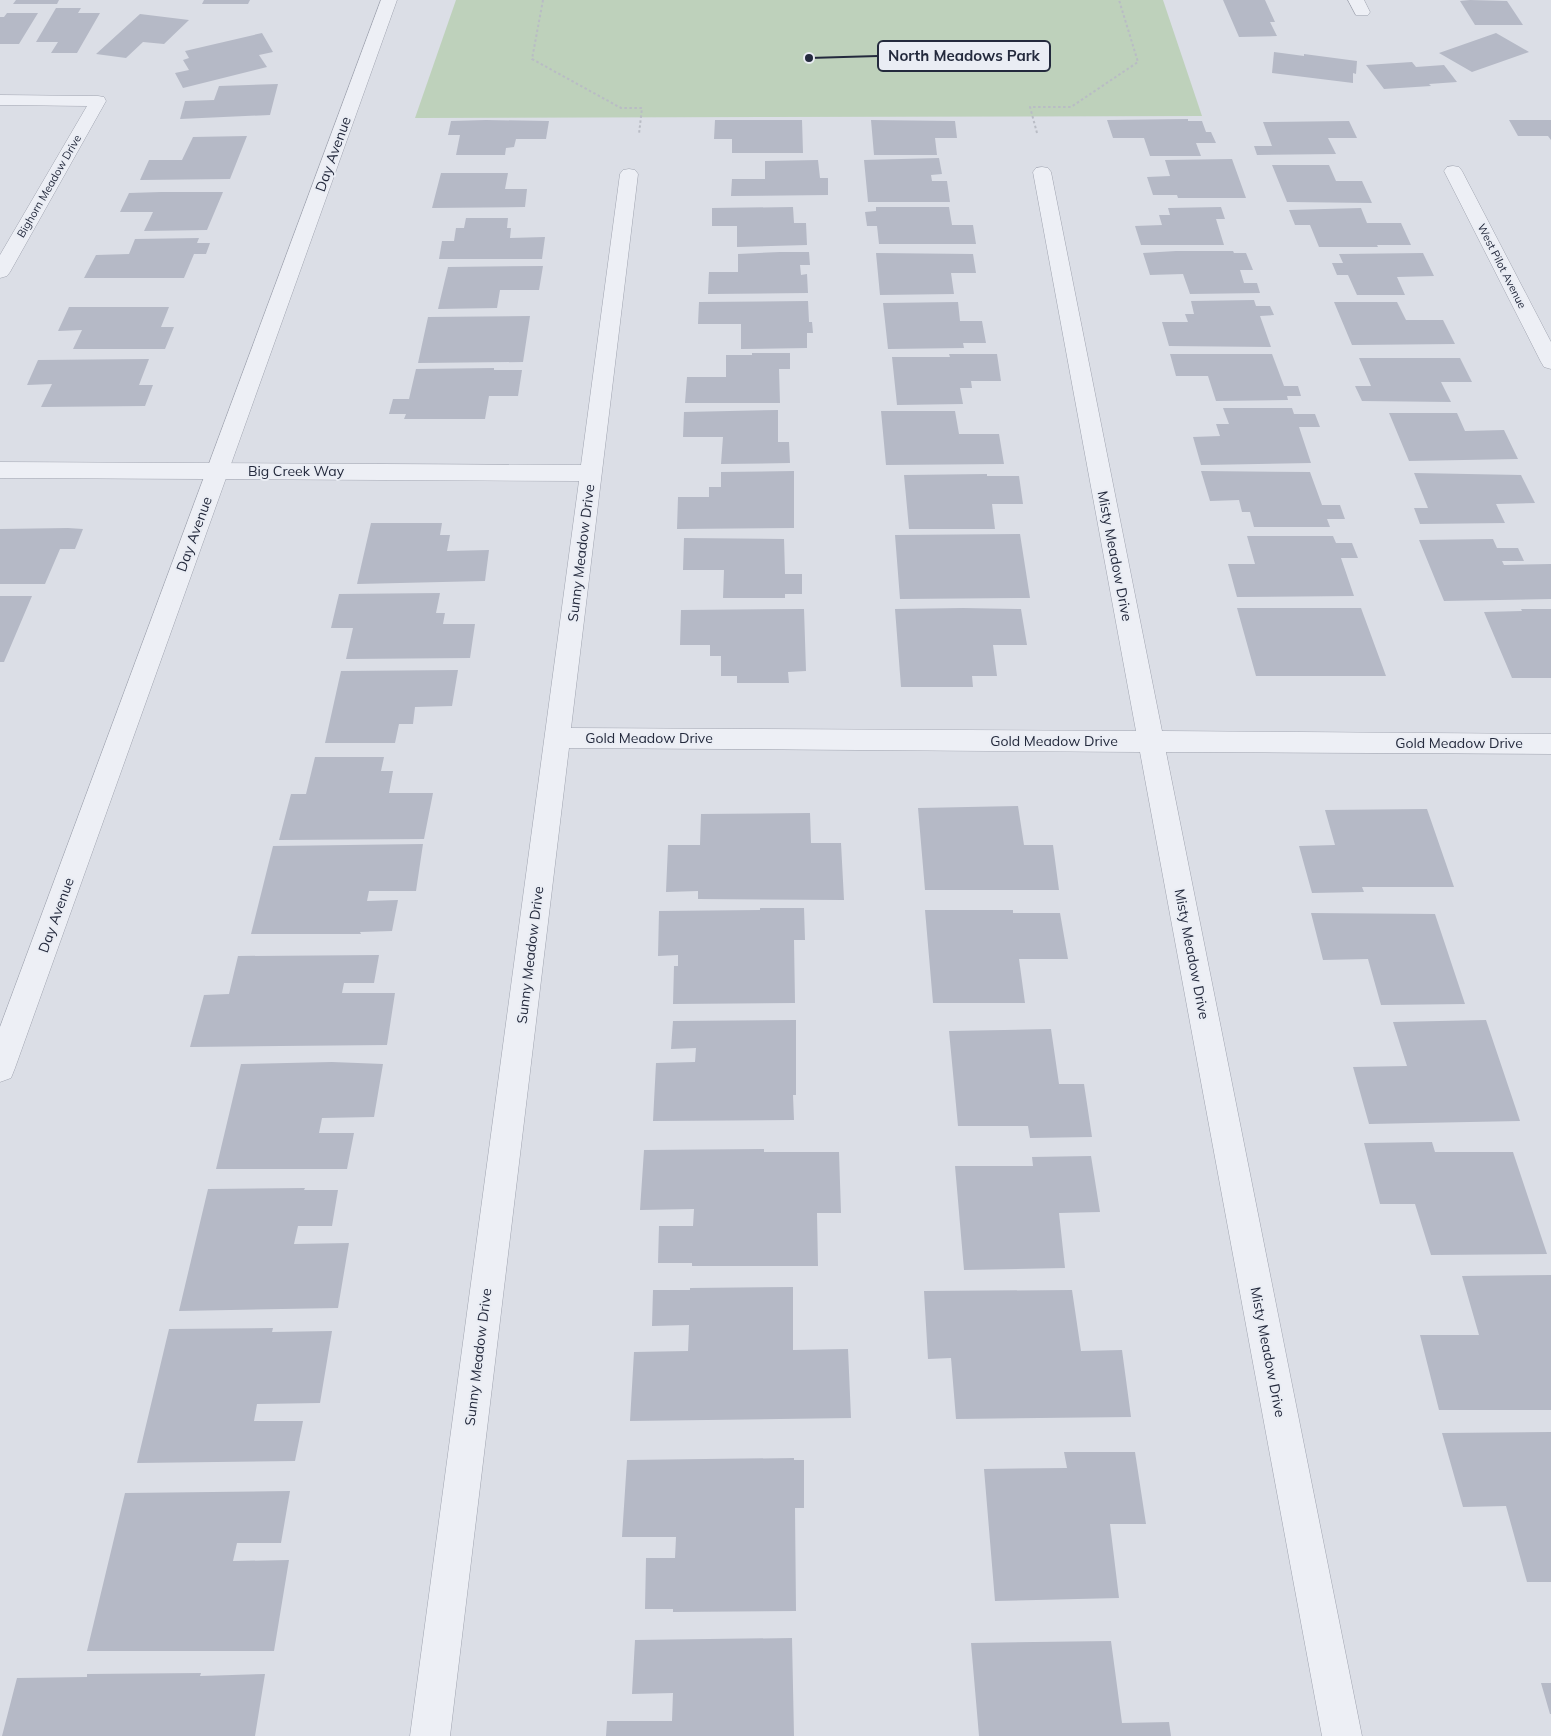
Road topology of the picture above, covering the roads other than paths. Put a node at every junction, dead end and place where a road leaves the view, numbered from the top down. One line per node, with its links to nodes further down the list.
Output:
1 (389, 0): 9 (street, Day Avenue)
2 (0, 100): 6 (street, Bighorn Meadow Drive)
3 (1454, 171): 7 (street, West Pilot Avenue)
4 (1042, 172): 12 (street, Misty Meadow Drive)
5 (629, 174): 10 (street, Sunny Meadow Drive)
6 (0, 272)
7 (1551, 362)
8 (0, 470): 9 (street, Big Creek Way)
9 (217, 471): 10 (street, Big Creek Way); 14 (street, Day Avenue)
10 (591, 473): 11 (street, Sunny Meadow Drive)
11 (558, 738): 12 (street, Gold Meadow Drive); 15 (street, Sunny Meadow Drive)
12 (1151, 741): 13 (street, Gold Meadow Drive); 16 (street, Misty Meadow Drive)
13 (1551, 744)
14 (0, 1068)
15 (430, 1736)
16 (1342, 1736)

